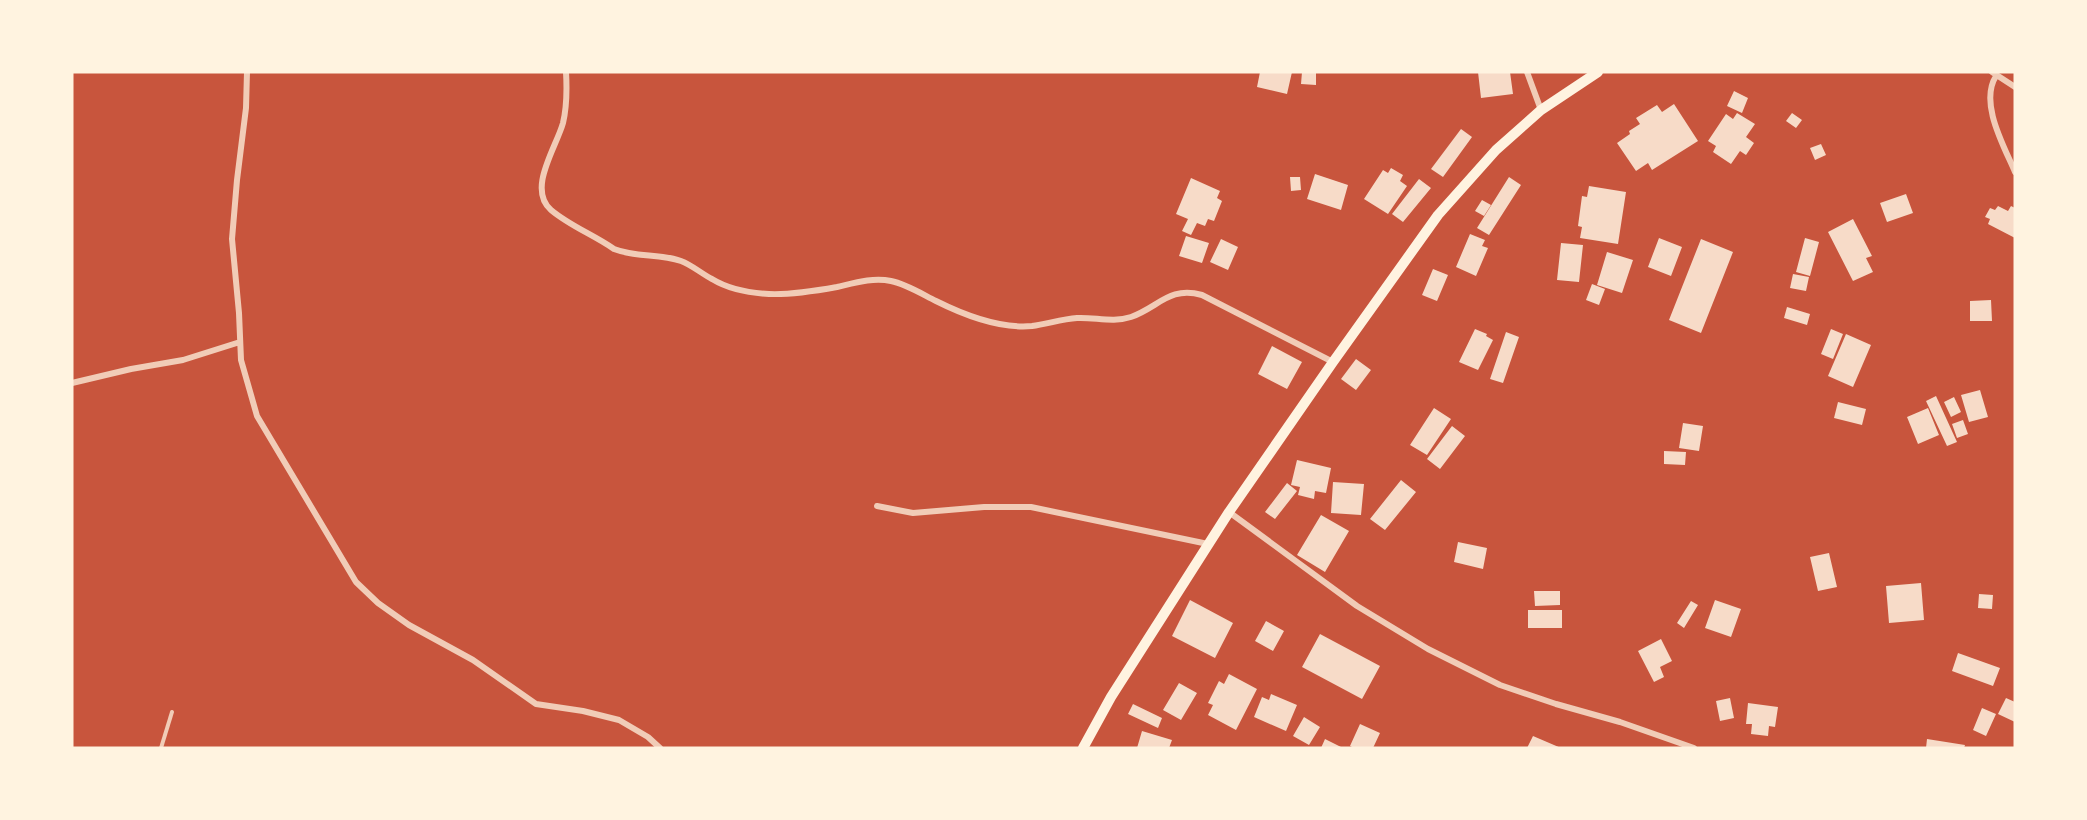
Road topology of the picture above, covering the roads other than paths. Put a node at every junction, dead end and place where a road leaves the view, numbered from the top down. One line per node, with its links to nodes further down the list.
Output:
1 (247, 72): 9 (street)
2 (566, 72): 10 (street)
3 (1527, 72): 7 (street)
4 (1598, 72): 7 (main road)
5 (1994, 74): 6 (street); 8 (street)
6 (2015, 87)
7 (1541, 110): 10 (main road)
8 (2015, 172)
9 (240, 342): 11 (street); 17 (street)
10 (1333, 362): 13 (main road)
11 (72, 383)
12 (877, 506): 14 (street)
13 (1229, 513): 14 (main road); 19 (street)
14 (1209, 544): 18 (main road)
15 (172, 712): 16 (lane)
16 (161, 748)
17 (660, 748)
18 (1083, 748)
19 (1694, 748)

